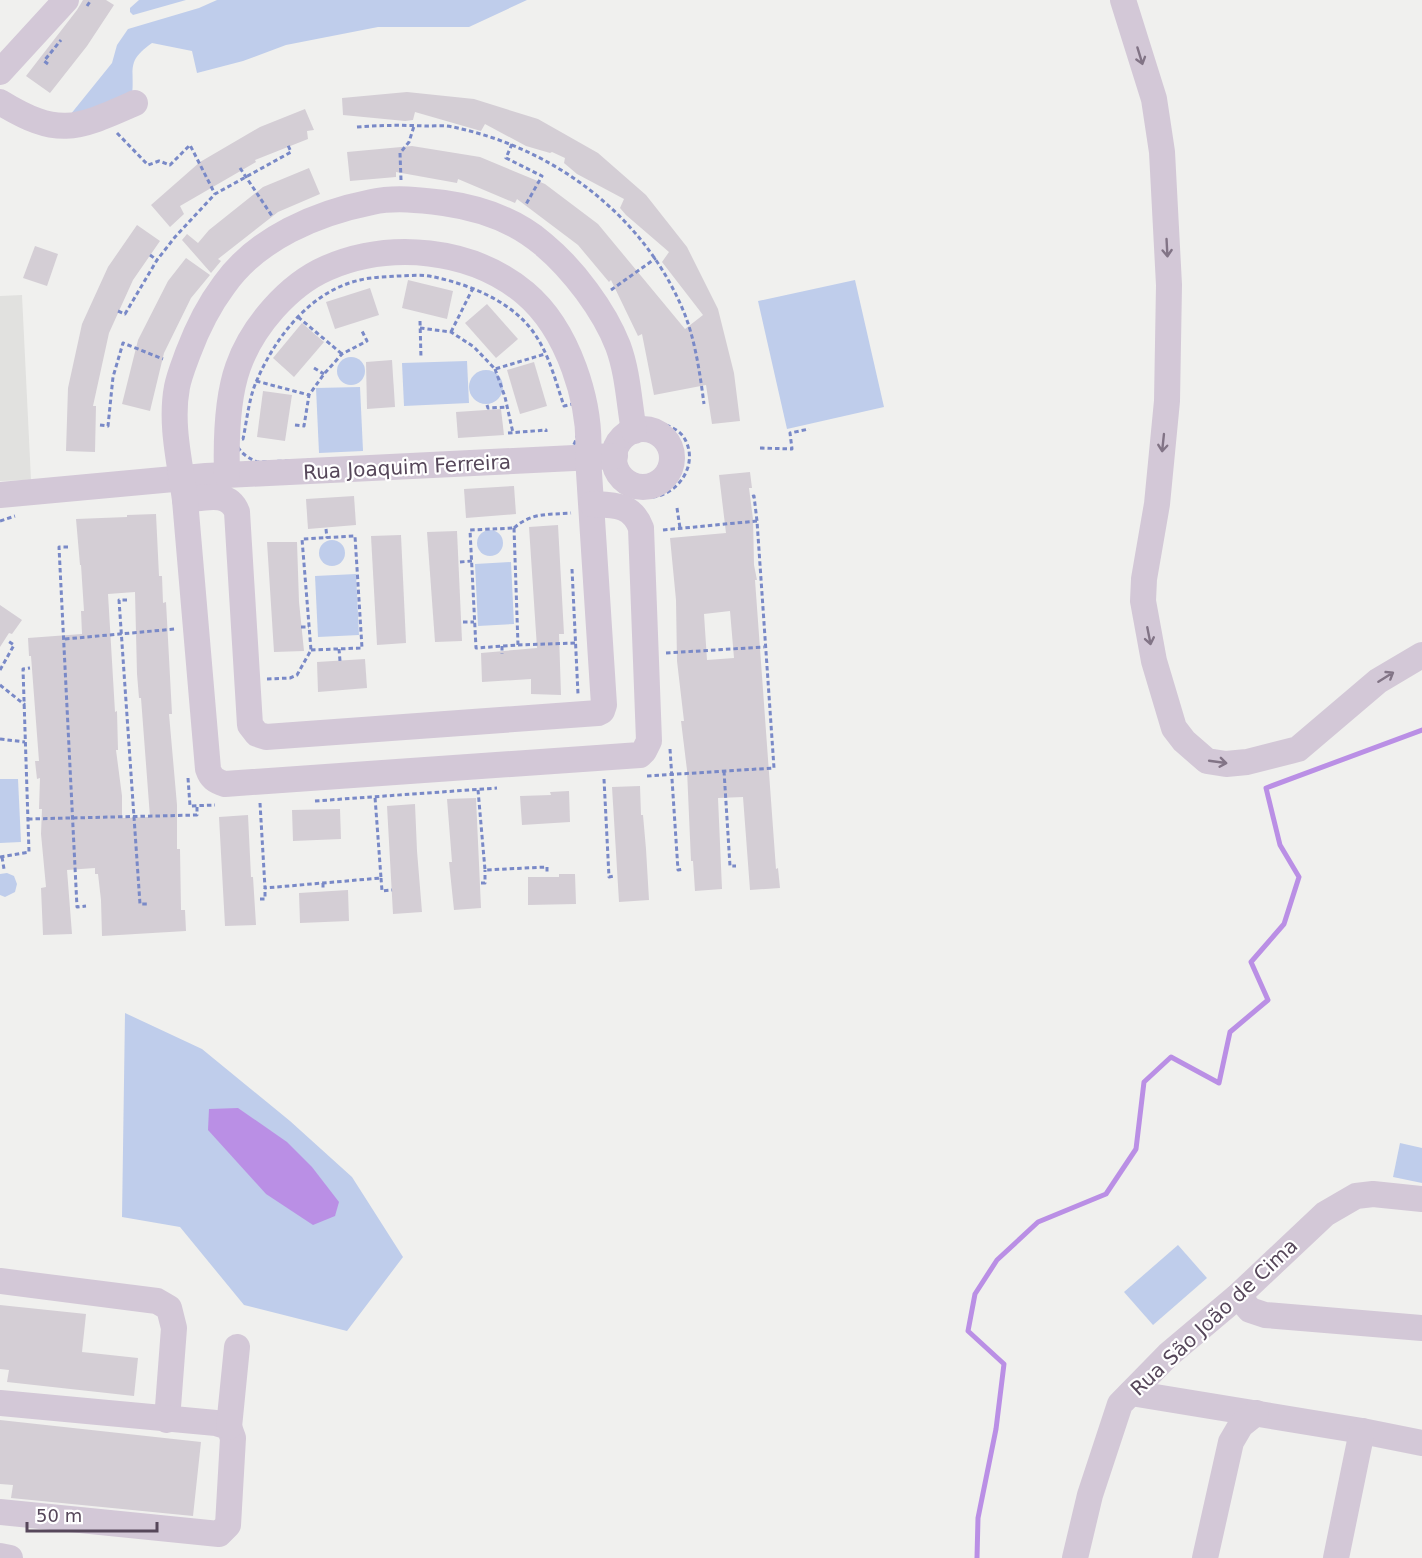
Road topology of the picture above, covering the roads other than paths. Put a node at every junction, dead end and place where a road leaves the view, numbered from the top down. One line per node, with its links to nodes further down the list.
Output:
1 (66, 0): 3 (street)
2 (1123, 0): 15 (street, one-way to 15)
3 (0, 72)
4 (0, 102): 5 (street)
5 (135, 103)
6 (643, 425): 7 (street); 7 (street); 10 (street)
7 (615, 456): 8 (street, Rua Joaquim Ferreira)
8 (588, 457): 9 (street, Rua Joaquim Ferreira); 9 (street); 13 (street)
9 (226, 475): 10 (street, Rua Joaquim Ferreira)
10 (183, 489): 11 (street, Rua Joaquim Ferreira); 13 (street); 13 (street)
11 (35, 492): 12 (street, Rua Joaquim Ferreira); 14 (street, Rua Joaquim Ferreira)
12 (0, 495)
13 (592, 504)
14 (0, 507)
15 (1422, 655)
16 (1422, 1199): 18 (street, Rua São João de Cima)
17 (0, 1281): 24 (street)
18 (1238, 1296): 19 (street); 21 (street, Rua São João de Cima)
19 (1422, 1328)
20 (237, 1347): 25 (street)
21 (1131, 1393): 23 (street); 31 (street, Rua São João de Cima)
22 (0, 1403): 24 (street)
23 (1256, 1413): 26 (street); 32 (street)
24 (167, 1420): 25 (street)
25 (229, 1427): 28 (street)
26 (1362, 1431): 27 (street); 33 (street)
27 (1422, 1443)
28 (0, 1512)
29 (0, 1556): 30 (street)
30 (10, 1558)
31 (1075, 1558)
32 (1205, 1558)
33 (1336, 1558)

